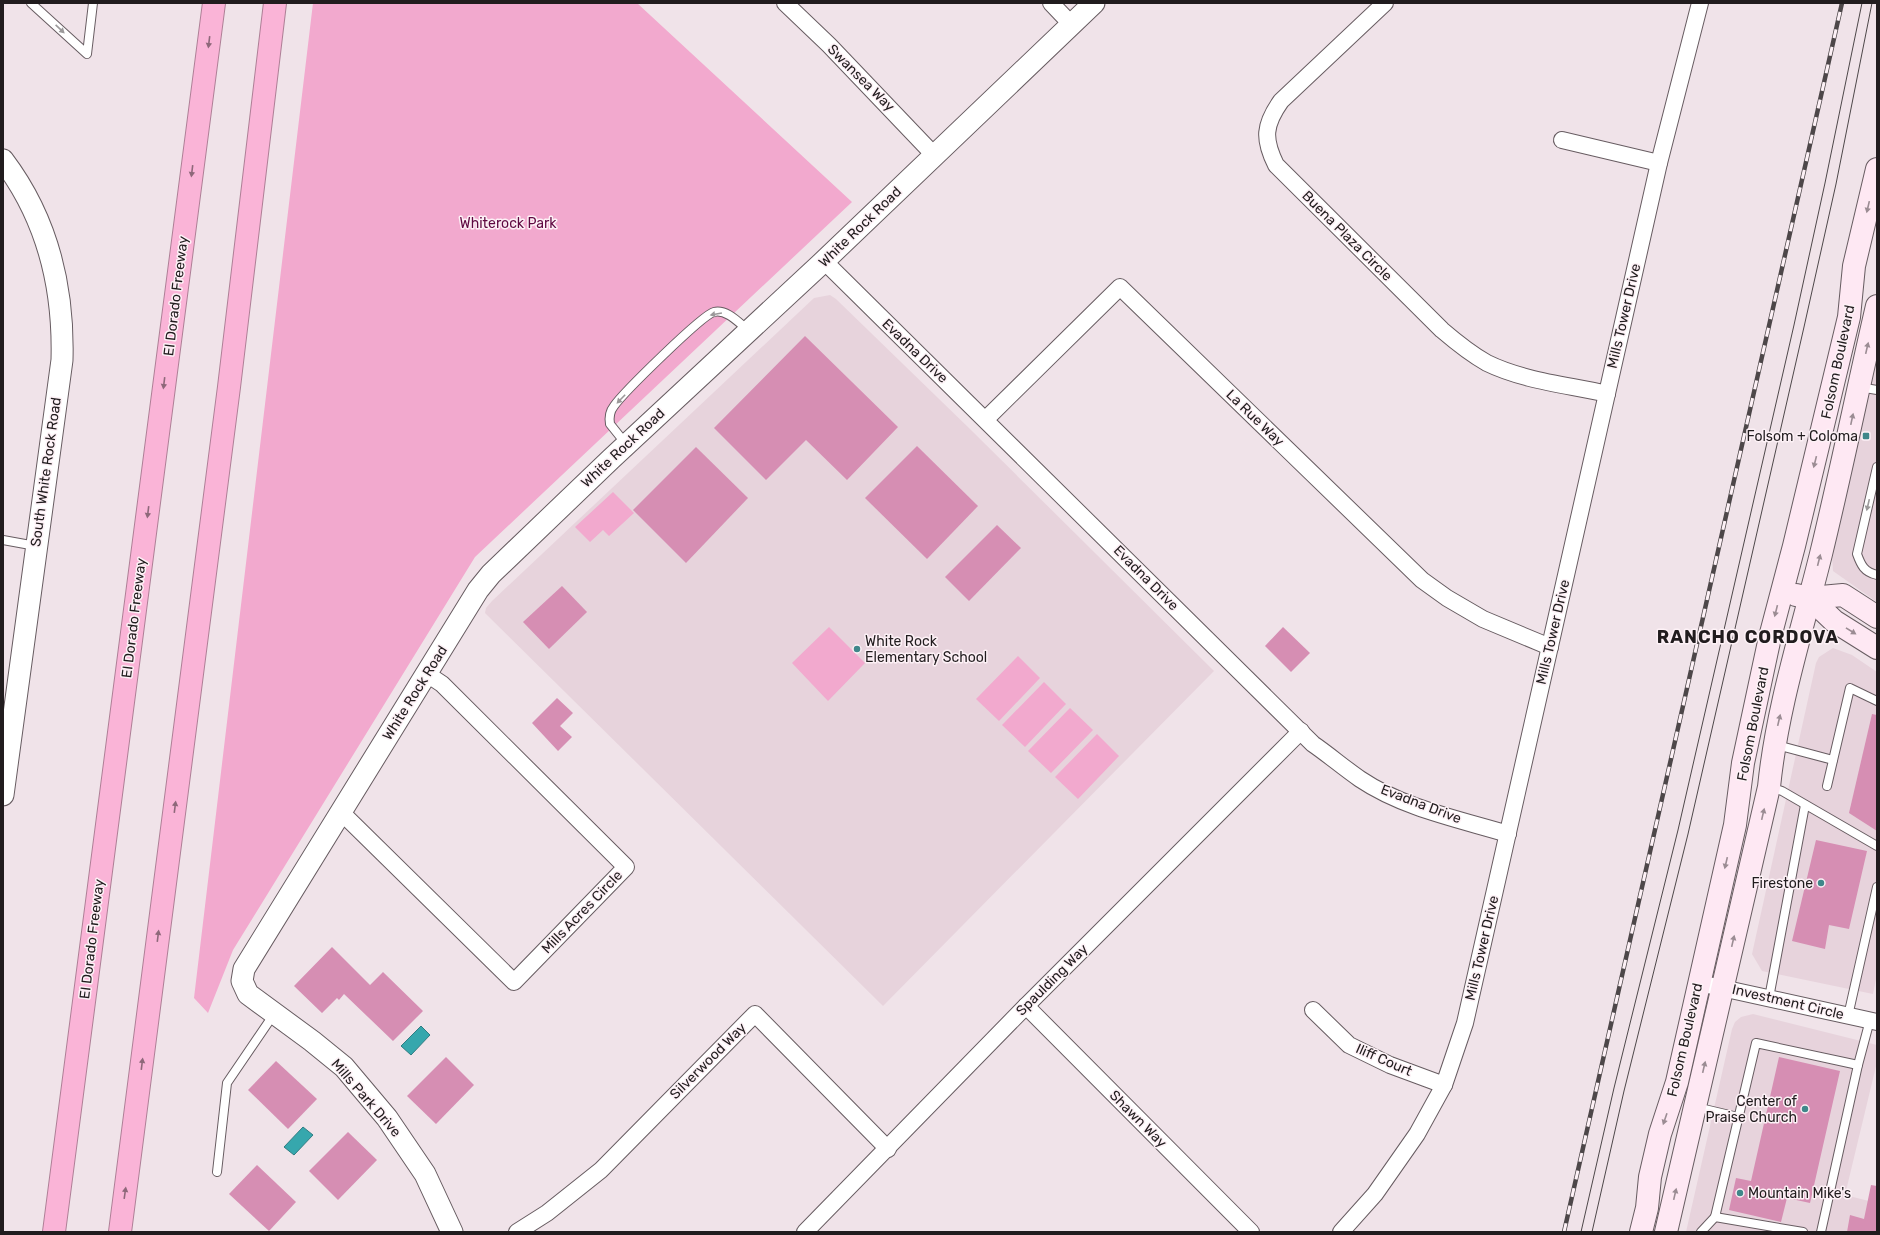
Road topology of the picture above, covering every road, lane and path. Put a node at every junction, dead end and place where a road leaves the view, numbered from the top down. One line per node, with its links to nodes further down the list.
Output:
1 (31, 3): 2 (lane, one-way to 2)
2 (93, 3)
3 (214, 3): 61 (highway, El Dorado Freeway, one-way to 61)
4 (275, 3): 62 (highway, one-way to 4)
5 (785, 3): 12 (street, Swansea Way)
6 (1051, 3): 10 (street)
7 (1094, 3): 10 (street, White Rock Road)
8 (1385, 3): 20 (street, Buena Plaza Circle)
9 (1700, 3): 14 (street, Mills Tower Drive)
10 (1072, 24): 12 (street, White Rock Road)
11 (1562, 140): 14 (street)
12 (934, 155): 16 (street, White Rock Road)
13 (3, 160): 25 (street, South White Rock Road)
14 (1659, 164): 20 (street, Mills Tower Drive)
15 (1877, 169): 27 (main road, Folsom Boulevard, one-way to 27)
16 (824, 261): 18 (street, White Rock Road); 21 (street, Evadna Drive)
17 (1877, 306): 19 (main road, Folsom Boulevard, one-way to 17)
18 (749, 331): 22 (street, White Rock Road); 22 (lane, one-way to 22)
19 (1868, 388): 28 (main road, Folsom Boulevard, one-way to 19)
20 (1607, 394): 30 (street, Mills Tower Drive)
21 (986, 419): 30 (street, La Rue Way); 34 (street, Evadna Drive)
22 (627, 444): 32 (street, White Rock Road)
23 (1877, 467): 26 (lane, one-way to 26)
24 (3, 540): 25 (lane)
25 (36, 546): 39 (street, South White Rock Road)
26 (1877, 575)
27 (1781, 591): 28 (main road); 46 (main road, Folsom Boulevard, one-way to 46)
28 (1810, 598): 29 (main road); 31 (main road, one-way to 31); 35 (main road, Folsom Boulevard, one-way to 28)
29 (1877, 617)
30 (1550, 648): 42 (street, Mills Tower Drive)
31 (1877, 648)
32 (427, 674): 41 (street, White Rock Road); 41 (street, Mills Acres Circle)
33 (1877, 700): 36 (lane)
34 (1301, 731): 42 (street, Evadna Drive); 49 (street, Spaulding Way)
35 (1774, 744): 36 (lane); 38 (main road, Folsom Boulevard)
36 (1833, 760): 37 (lane)
37 (1827, 786)
38 (1769, 787): 40 (lane); 47 (main road, Folsom Boulevard, one-way to 38)
39 (3, 795)
40 (1805, 804): 43 (lane); 48 (lane)
41 (341, 812): 45 (street, White Rock Road)
42 (1508, 834): 55 (street, Mills Tower Drive)
43 (1877, 846)
44 (1877, 887): 52 (lane)
45 (244, 969): 51 (street, Mills Park Drive)
46 (1699, 983): 47 (street, Investment Circle); 68 (main road, Folsom Boulevard, one-way to 68)
47 (1722, 987): 48 (street, Investment Circle); 56 (main road, Folsom Boulevard, one-way to 47)
48 (1768, 998): 52 (street, Investment Circle)
49 (1026, 1006): 58 (street, Spaulding Way); 66 (street, Shawn Way)
50 (1313, 1010): 55 (street, Iliff Court)
51 (274, 1013): 59 (lane); 63 (street, Mills Park Drive)
52 (1848, 1016): 53 (street, Investment Circle)
53 (1873, 1021): 54 (lane)
54 (1858, 1065): 57 (lane); 72 (lane)
55 (1444, 1085): 67 (street, Mills Tower Drive)
56 (1696, 1107): 57 (lane); 69 (main road, Folsom Boulevard, one-way to 56)
57 (1738, 1117): 60 (lane)
58 (888, 1149): 64 (street, Silverwood Way); 65 (street, Spaulding Way)
59 (217, 1172)
60 (1715, 1217): 70 (lane); 71 (lane)
61 (54, 1232)
62 (120, 1232)
63 (452, 1232)
64 (517, 1232)
65 (806, 1232)
66 (1251, 1232)
67 (1340, 1232)
68 (1641, 1232)
69 (1666, 1232)
70 (1700, 1232)
71 (1803, 1232)
72 (1821, 1232)

